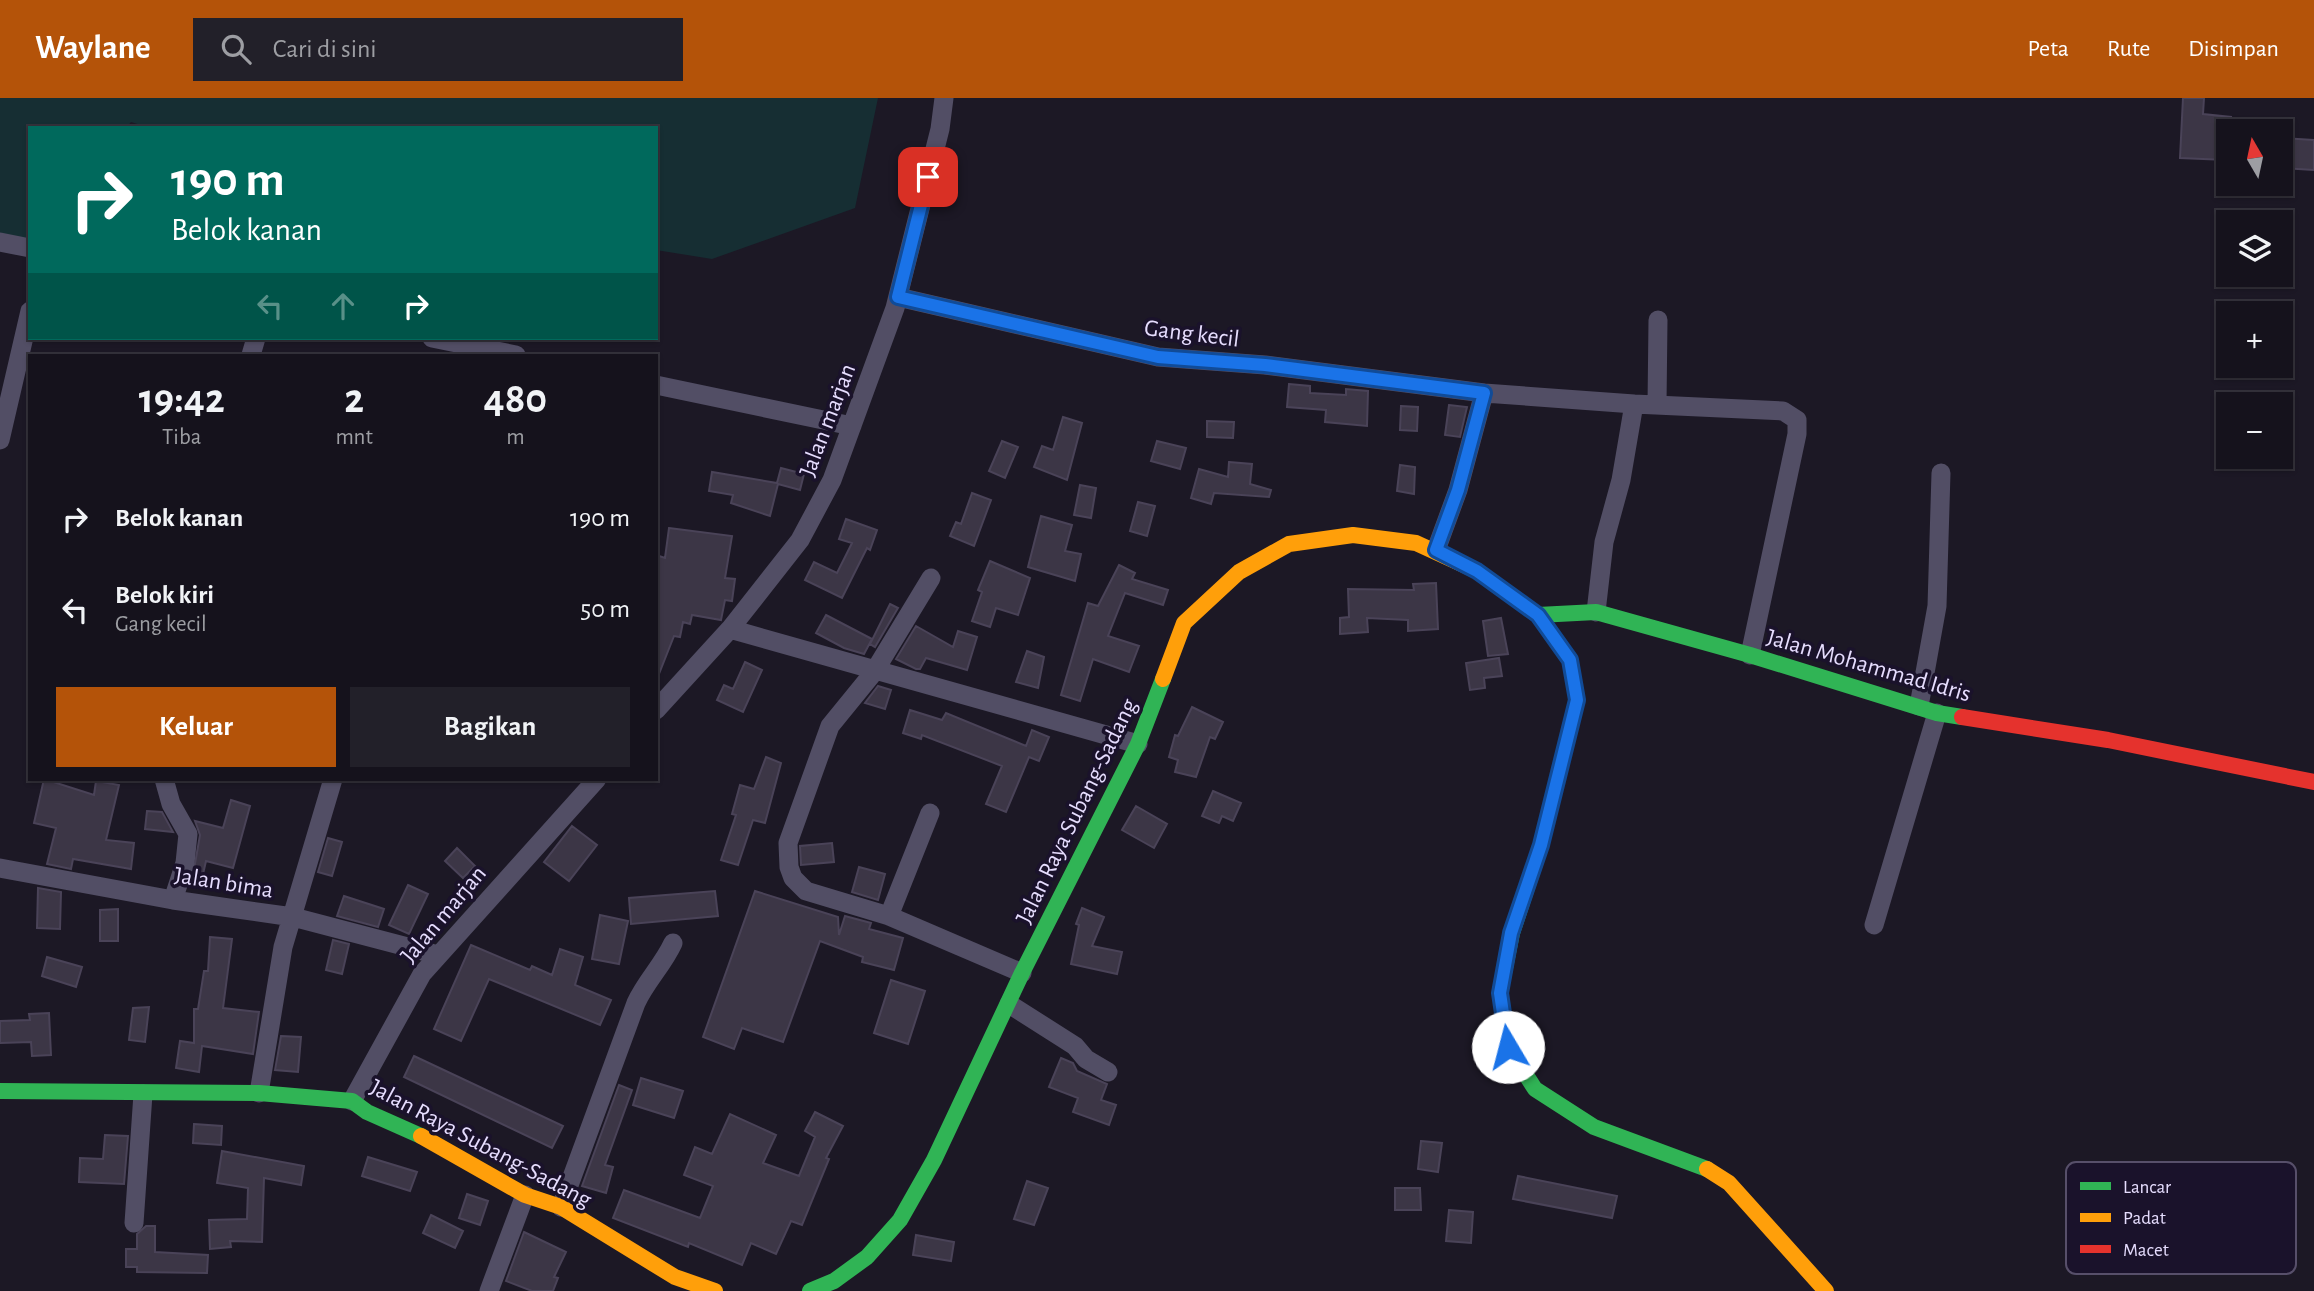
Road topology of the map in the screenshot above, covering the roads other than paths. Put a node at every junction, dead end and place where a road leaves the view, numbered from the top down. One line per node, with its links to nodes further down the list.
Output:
1 (944, 98): 4 (street, Jalan marjan)
2 (0, 242): 3 (street)
3 (28, 248)
4 (898, 297): 10 (street, Gang kecil); 13 (street, Jalan marjan)
5 (28, 319): 14 (street)
6 (1658, 320): 12 (street)
7 (440, 340): 8 (street)
8 (490, 353)
9 (658, 385): 13 (street)
10 (1484, 393): 11 (street, Gang kecil); 16 (street)
11 (1634, 404): 12 (street, Gang kecil); 18 (street)
12 (1657, 405): 21 (street, Gang kecil)
13 (852, 426): 20 (street, Jalan marjan)
14 (0, 440)
15 (1941, 473): 24 (street)
16 (1436, 550): 19 (main road, Jalan Raya Subang-Sadang); 25 (main road, Jalan Raya Subang-Sadang)
17 (931, 578): 22 (street)
18 (1596, 612): 19 (main road, Jalan Mohammad Idris); 21 (main road, Jalan Mohammad Idris)
19 (1538, 615): 51 (main road, Jalan Raya Subang-Sadang)
20 (730, 629): 22 (street); 23 (street, Jalan marjan)
21 (1750, 655): 24 (main road, Jalan Mohammad Idris)
22 (874, 672): 25 (street); 33 (street)
23 (658, 708)
24 (1928, 710): 29 (main road, Jalan Mohammad Idris); 35 (street)
25 (1138, 744): 38 (main road, Jalan Raya Subang-Sadang)
26 (165, 781): 32 (street)
27 (332, 781): 34 (street)
28 (595, 781): 37 (street, Jalan marjan)
29 (2314, 782)
30 (930, 813): 33 (street)
31 (0, 868): 32 (street, Jalan bima)
32 (173, 900): 34 (street, Jalan bima)
33 (889, 916): 38 (street)
34 (292, 918): 37 (street, Jalan bima); 42 (street)
35 (1874, 925)
36 (673, 943): 46 (street)
37 (438, 955): 44 (street, Jalan marjan)
38 (1022, 973): 39 (main road, Jalan Raya Subang-Sadang)
39 (1009, 1004): 40 (street); 50 (main road, Jalan Raya Subang-Sadang)
40 (1108, 1072)
41 (0, 1091): 43 (main road, Jalan Raya Subang-Sadang)
42 (259, 1093): 43 (main road, Jalan Raya Subang-Sadang); 44 (main road, Jalan Raya Subang-Sadang)
43 (143, 1094): 47 (street)
44 (352, 1101): 45 (main road, Jalan Raya Subang-Sadang)
45 (525, 1195): 46 (main road, Jalan Raya Subang-Sadang); 48 (street)
46 (561, 1207): 49 (main road, Jalan Raya Subang-Sadang)
47 (134, 1223)
48 (489, 1291)
49 (715, 1291)
50 (810, 1291)
51 (1826, 1291)

